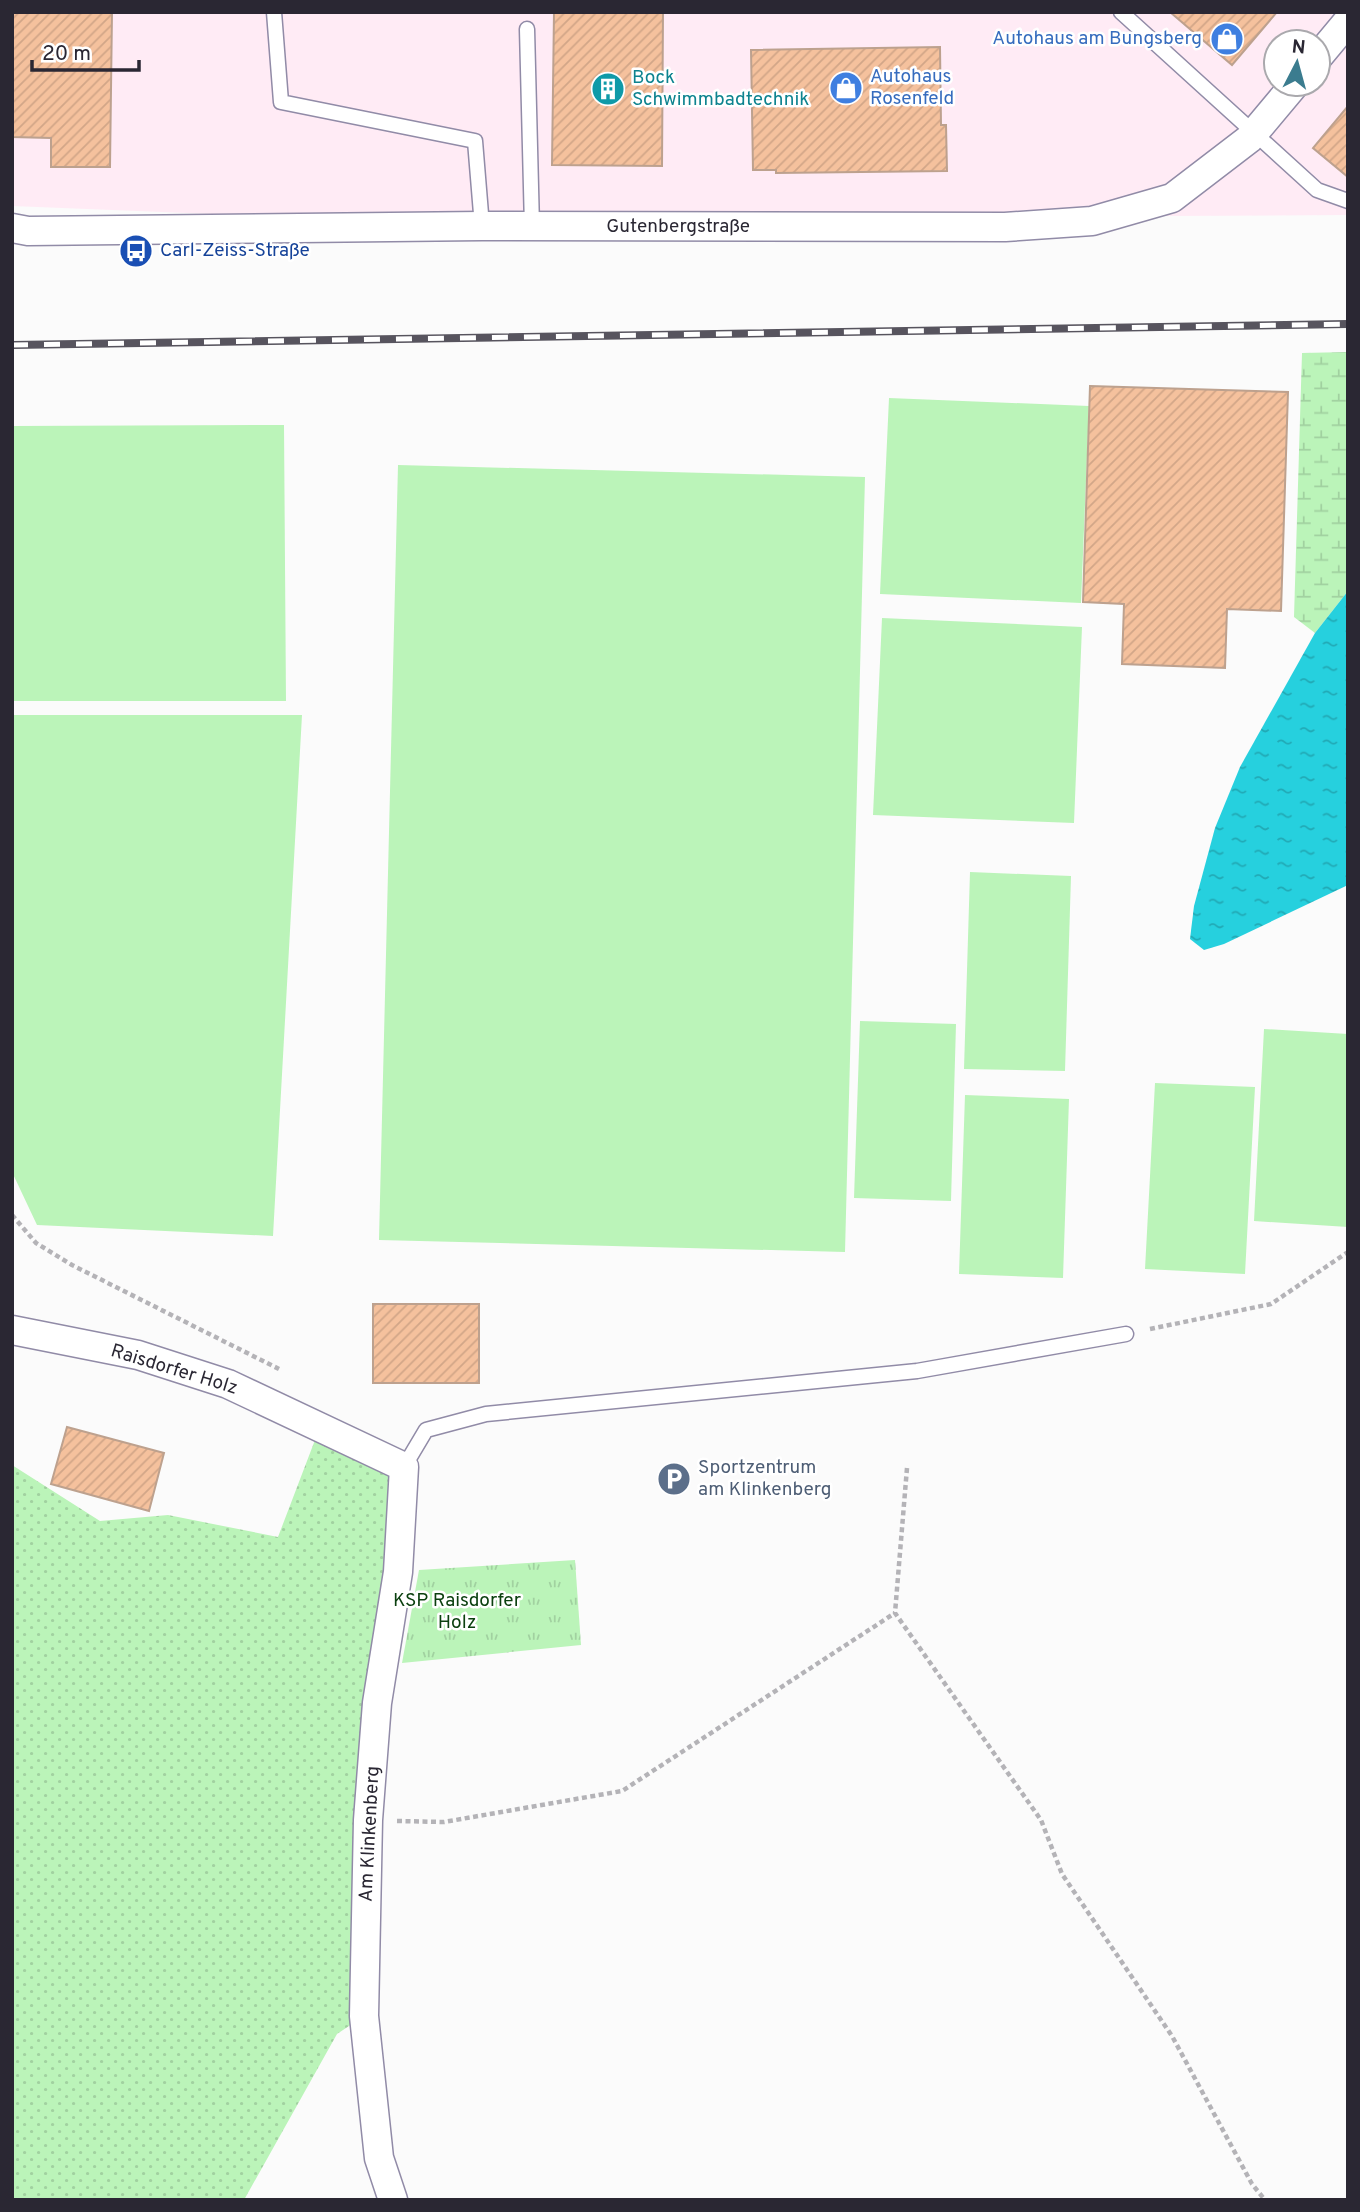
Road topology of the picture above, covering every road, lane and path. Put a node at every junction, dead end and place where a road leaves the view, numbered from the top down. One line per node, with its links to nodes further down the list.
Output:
1 (274, 12): 9 (lane)
2 (1121, 12): 7 (lane)
3 (1348, 21): 5 (street)
4 (527, 29): 10 (lane)
5 (1332, 40)
6 (1283, 98): 7 (street, Gutenbergstraße)
7 (1255, 132): 8 (lane); 10 (street, Gutenbergstraße)
8 (1348, 201)
9 (482, 226): 10 (street, Gutenbergstraße); 11 (street, Gutenbergstraße)
10 (532, 227)
11 (12, 228)
12 (12, 1215): 16 (path)
13 (1348, 1252): 15 (path)
14 (12, 1330): 17 (street, Raisdorfer Holz)
15 (1126, 1334): 17 (lane)
16 (289, 1374)
17 (404, 1467): 20 (street, Am Klinkenberg)
18 (907, 1468): 19 (path)
19 (895, 1614): 20 (path); 22 (path)
20 (368, 1820): 21 (street, Am Klinkenberg)
21 (393, 2200)
22 (1265, 2200)

